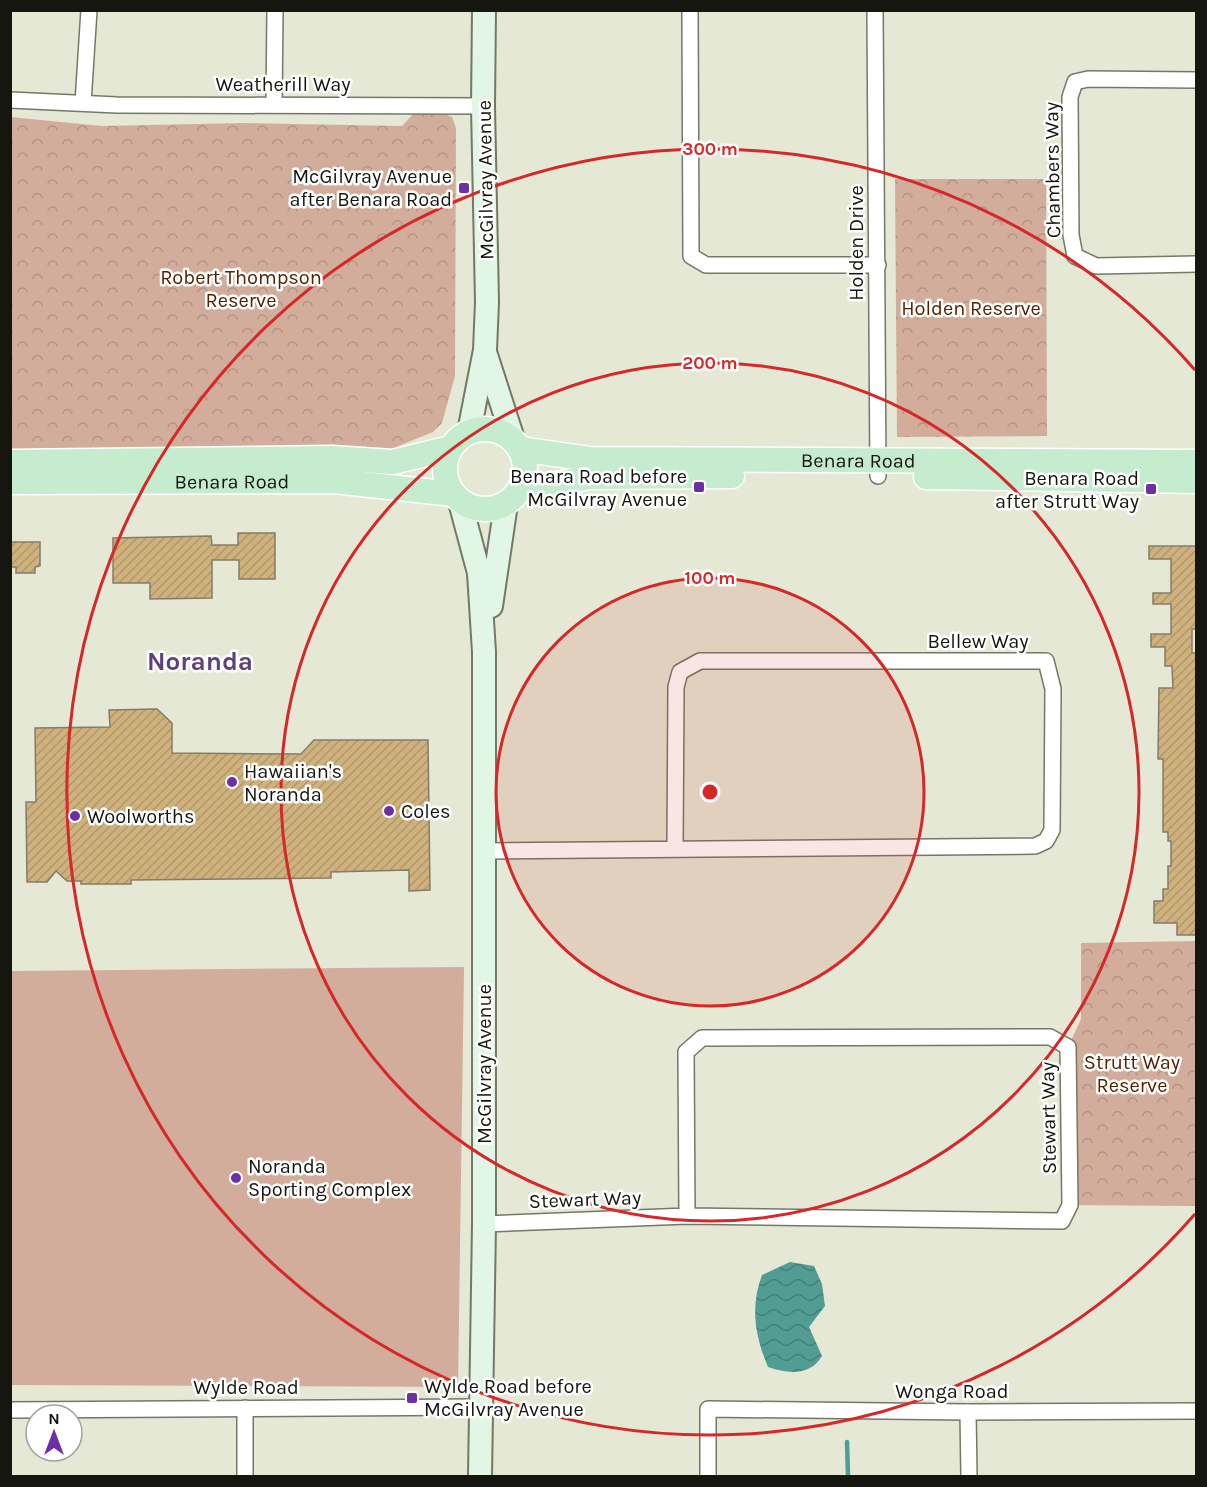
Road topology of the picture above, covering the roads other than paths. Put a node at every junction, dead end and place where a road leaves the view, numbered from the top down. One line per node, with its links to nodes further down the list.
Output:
1 (89, 10): 8 (street)
2 (275, 10): 9 (street)
3 (484, 10): 10 (main road, McGilvray Avenue)
4 (690, 10): 12 (street)
5 (875, 10): 12 (street, Holden Drive)
6 (1197, 80): 11 (street, Chambers Way)
7 (10, 100): 8 (street, Weatherill Way)
8 (83, 103): 9 (street, Weatherill Way)
9 (274, 105): 10 (street, Weatherill Way)
10 (483, 106): 13 (main road, McGilvray Avenue)
11 (1197, 264)
12 (878, 265): 19 (street, Holden Drive)
13 (485, 350): 14 (main road, McGilvray Avenue); 15 (main road, McGilvray Avenue)
14 (470, 432): 15 (main road); 16 (main road)
15 (517, 446): 19 (main road, Benara Road); 22 (main road)
16 (450, 448): 17 (main road, Benara Road); 23 (main road)
17 (10, 462)
18 (1197, 462): 19 (main road, Benara Road)
19 (878, 468): 20 (main road, Benara Road); 22 (main road, Benara Road)
20 (1197, 481)
21 (10, 482): 23 (main road, Benara Road)
22 (513, 496): 23 (main road); 24 (main road, McGilvray Avenue)
23 (457, 498): 24 (main road, McGilvray Avenue)
24 (484, 652): 26 (main road, McGilvray Avenue)
25 (675, 849): 25 (street, Bellew Way); 26 (street, Bellew Way)
26 (484, 851): 28 (main road, McGilvray Avenue)
27 (687, 1216): 27 (street, Stewart Way); 28 (street, Stewart Way)
28 (484, 1224): 29 (main road, McGilvray Avenue)
29 (481, 1407): 30 (street, Wylde Road); 35 (main road, McGilvray Avenue)
30 (245, 1408): 31 (street, Wylde Road); 34 (street)
31 (10, 1410)
32 (1197, 1411): 33 (street, Wonga Road)
33 (968, 1412): 36 (street, Wonga Road); 37 (street)
34 (245, 1476)
35 (480, 1476)
36 (708, 1476)
37 (969, 1476)

